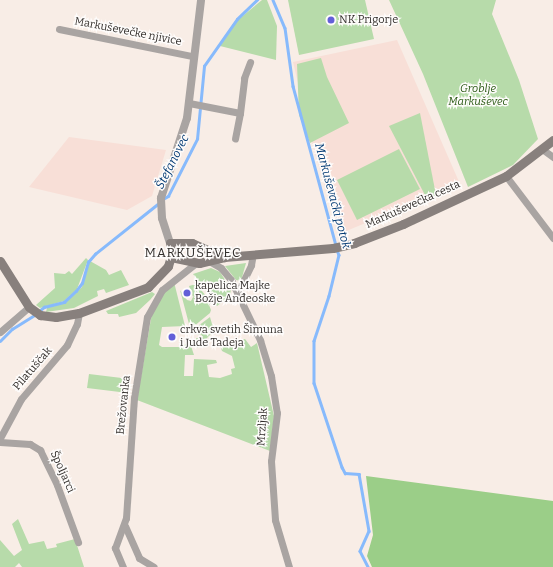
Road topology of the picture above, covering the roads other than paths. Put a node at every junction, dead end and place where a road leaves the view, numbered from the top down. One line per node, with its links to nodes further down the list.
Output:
1 (201, 0): 3 (street)
2 (59, 29): 3 (street, Markuševečke njivice)
3 (192, 56): 5 (street)
4 (250, 62): 6 (street)
5 (192, 104): 6 (street); 13 (street)
6 (240, 113): 7 (street)
7 (235, 139)
8 (553, 140): 9 (main road, Markuševečka cesta)
9 (542, 150): 10 (street); 11 (main road, Markuševečka cesta)
10 (553, 157)
11 (506, 176): 12 (street); 15 (main road, Markuševečka cesta)
12 (553, 238)
13 (170, 243): 14 (main road); 16 (main road)
14 (204, 247): 17 (main road); 19 (main road)
15 (253, 254): 17 (main road, Markuševečka cesta); 20 (street)
16 (171, 256): 19 (main road); 22 (main road)
17 (224, 257): 19 (main road, Markuševečka cesta)
18 (0, 261): 21 (main road)
19 (202, 263): 20 (street, Mrzljak); 26 (street, Brežovanka)
20 (237, 294): 30 (street, Mrzljak)
21 (34, 311): 22 (main road); 23 (street)
22 (80, 313): 24 (street, Pilatuščak)
23 (0, 332)
24 (0, 438)
25 (0, 442): 27 (street, Špoljarci)
26 (125, 526): 28 (street, Brežovanka); 29 (street)
27 (78, 542)
28 (123, 567)
29 (154, 567)
30 (289, 567)

